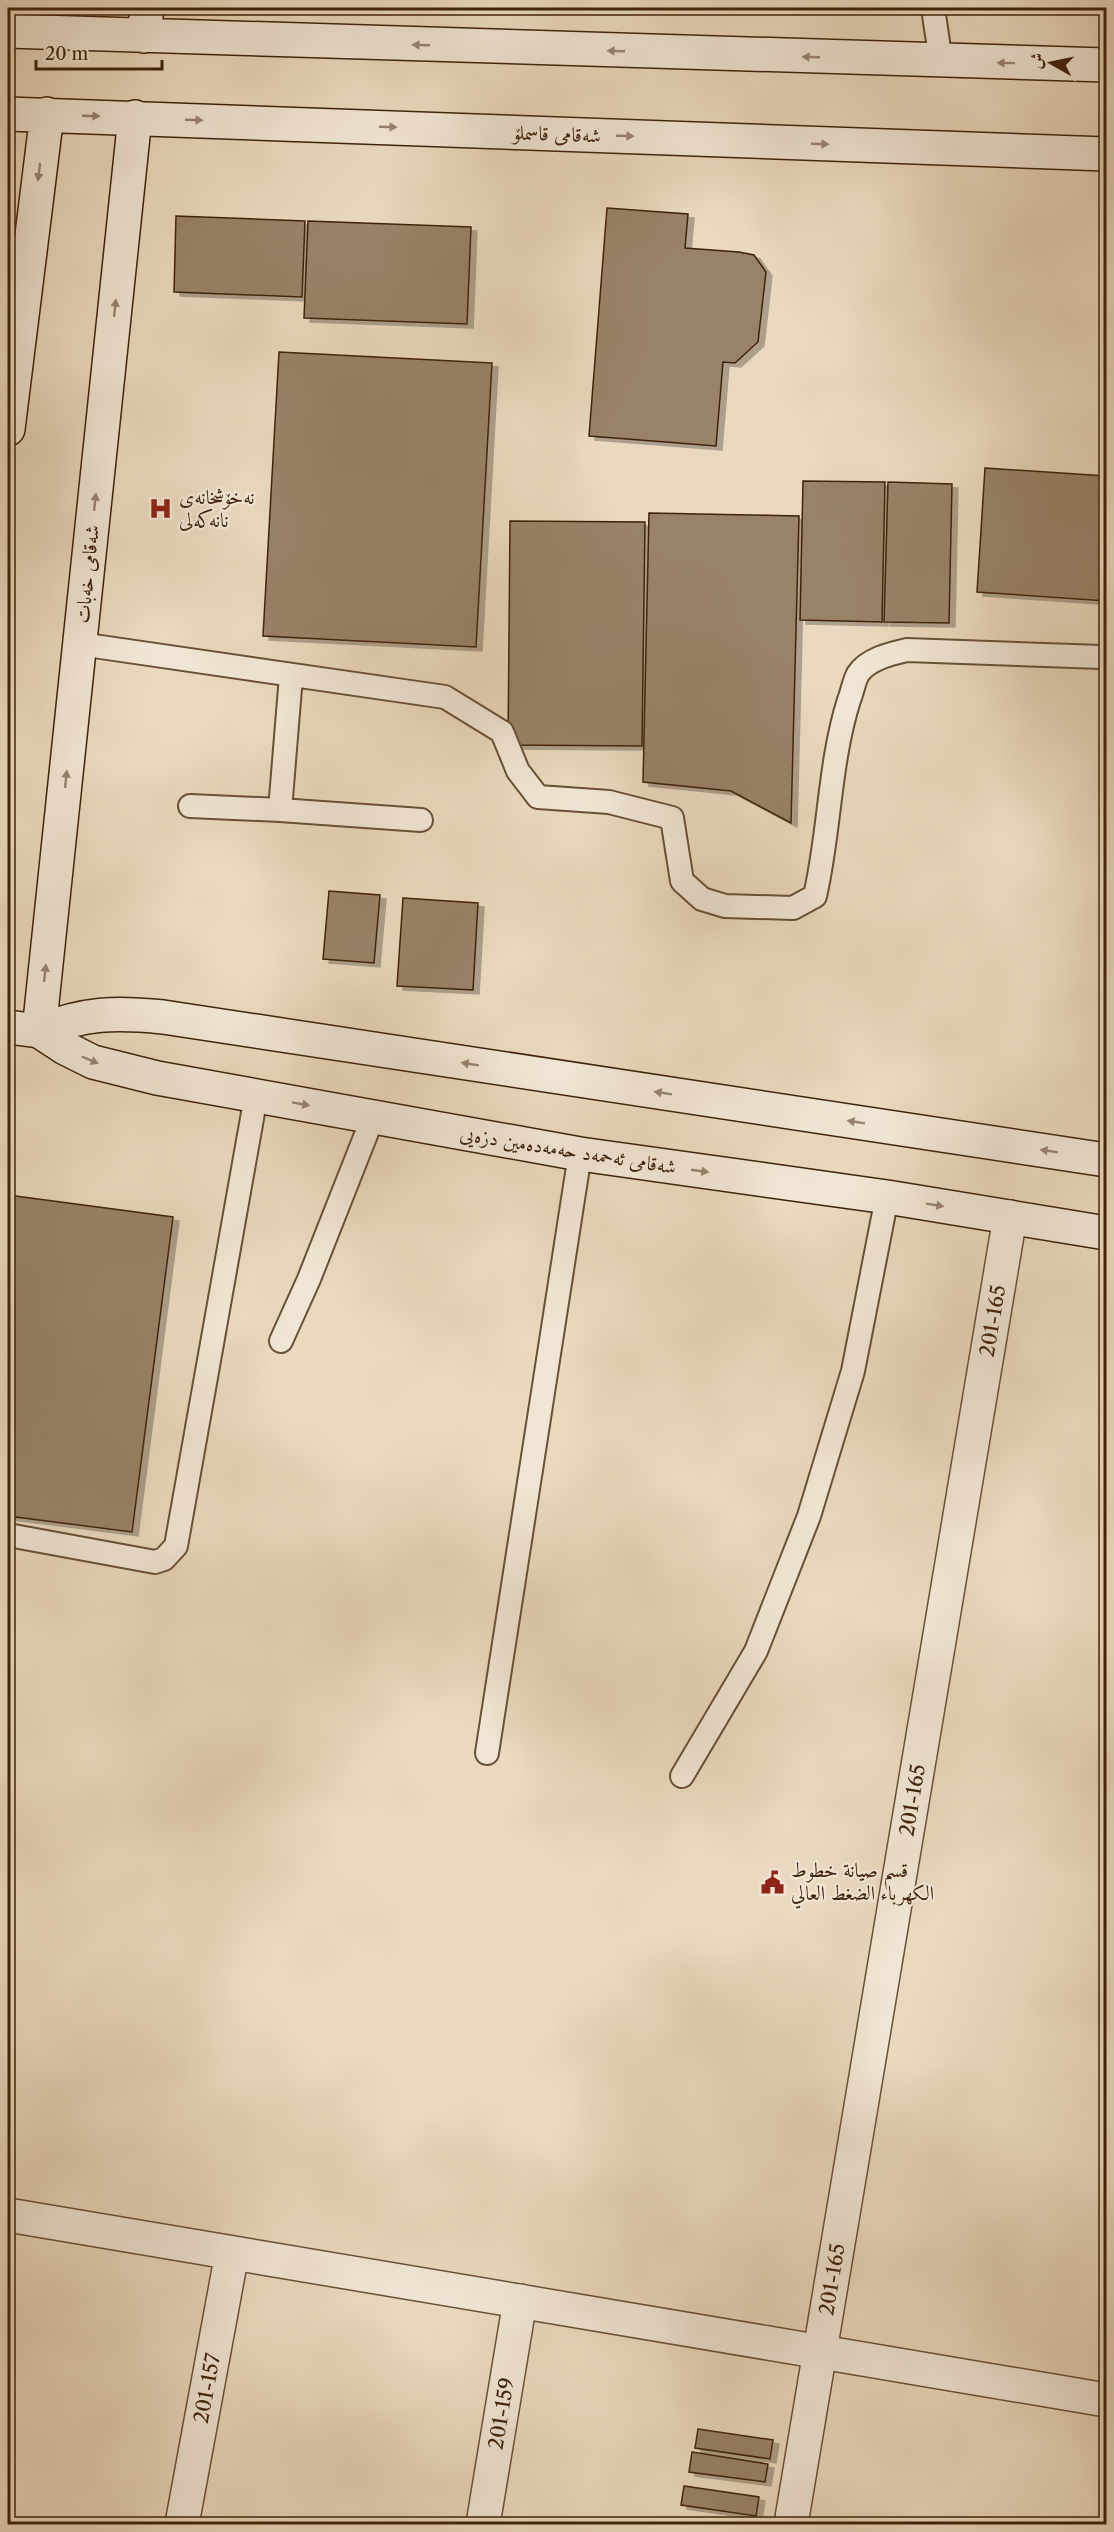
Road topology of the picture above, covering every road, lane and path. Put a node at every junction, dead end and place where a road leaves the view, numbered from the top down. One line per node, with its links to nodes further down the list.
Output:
1 (933, 8): 5 (lane)
2 (59, 20): 3 (street); 4 (street)
3 (146, 22): 5 (street, one-way to 3)
4 (8, 31)
5 (941, 62): 6 (street, one-way to 5)
6 (1107, 65)
7 (8, 114): 8 (street, شەقامی قاسملۆ)
8 (47, 114): 9 (street, شەقامی قاسملۆ, one-way to 9); 11 (street, one-way to 11)
9 (135, 117): 10 (street, شەقامی قاسملۆ, one-way to 10); 12 (street, شەقامی خەبات, one-way to 9)
10 (1107, 154)
11 (8, 429)
12 (80, 644): 14 (lane); 18 (street, شەقامی خەبات, one-way to 12)
13 (1101, 657): 14 (lane)
14 (291, 676): 16 (lane)
15 (190, 807): 16 (lane)
16 (280, 810): 17 (lane)
17 (421, 820)
18 (23, 1029): 19 (street, شەقامی ئەحمەد حەمەدەمین دزەیی, one-way to 19); 22 (street, one-way to 18)
19 (256, 1095): 20 (street, شەقامی ئەحمەد حەمەدەمین دزەیی, one-way to 20); 27 (lane)
20 (373, 1117): 21 (street, شەقامی ئەحمەد حەمەدەمین دزەیی); 26 (lane)
21 (580, 1154): 23 (street, شەقامی ئەحمەد حەمەدەمین دزەیی, one-way to 23); 28 (lane)
22 (1107, 1160)
23 (887, 1197): 24 (street, شەقامی ئەحمەد حەمەدەمین دزەیی, one-way to 24); 29 (lane)
24 (1010, 1217): 25 (street, شەقامی ئەحمەد حەمەدەمین دزەیی); 33 (street, 201-165)
25 (1107, 1233)
26 (281, 1341)
27 (8, 1535)
28 (487, 1753)
29 (682, 1776)
30 (8, 2215): 31 (street)
31 (232, 2253): 32 (street); 35 (street, 201-157)
32 (520, 2301): 33 (street); 36 (street, 201-159)
33 (820, 2352): 34 (street); 37 (street, 201-165)
34 (1107, 2400)
35 (182, 2524)
36 (483, 2524)
37 (791, 2524)

